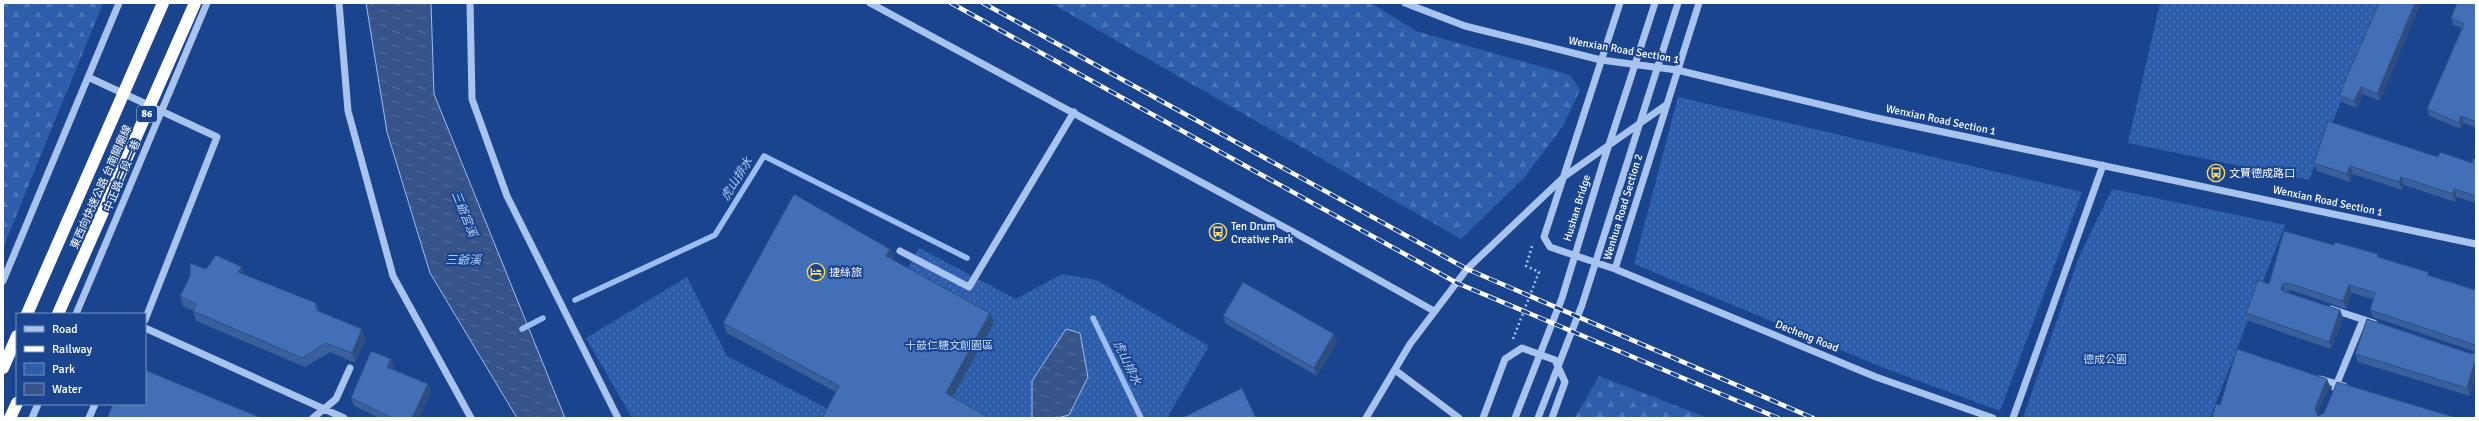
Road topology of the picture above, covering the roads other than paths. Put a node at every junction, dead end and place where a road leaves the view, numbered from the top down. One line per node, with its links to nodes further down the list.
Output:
1 (119, 3): 15 (street)
2 (163, 3): 27 (highway, 東西向快速公路 台南關廟線)
3 (195, 3): 28 (highway, 東西向快速公路 台南關廟線 / 86)
4 (207, 3): 17 (street, 中正路二段一巷)
5 (339, 3): 51 (street)
6 (470, 3): 52 (street)
7 (870, 3): 18 (street)
8 (1405, 3): 13 (street, Wenxian Road Section 1)
9 (1620, 3): 13 (street, Wenhua Road Section 2)
10 (1655, 3): 56 (street, Hushan Bridge)
11 (1678, 3): 57 (street)
12 (1700, 3): 14 (street, Wenhua Road Section 2)
13 (1601, 60): 14 (street, Wenxian Road Section 1); 20 (street, Wenhua Road Section 2)
14 (1677, 70): 16 (street, Wenhua Road Section 2); 19 (street, Wenxian Road Section 1)
15 (88, 77): 17 (street); 24 (street)
16 (1666, 105): 20 (street, Wenhua Road Section 2); 23 (street, Wenhua Road Section 2)
17 (162, 110): 29 (street, 中正路二段一巷); 30 (street)
18 (1074, 112): 22 (street); 26 (street)
19 (2103, 165): 21 (street, Wenxian Road Section 1); 60 (street)
20 (1565, 176): 23 (street, Wenhua Road Section 2); 26 (street, Wenhua Road Section 2)
21 (2476, 244)
22 (900, 251)
23 (1615, 269): 59 (street, Decheng Road)
24 (3, 281)
25 (2326, 307): 31 (street)
26 (1434, 311): 37 (street, Wenhua Road Section 2)
27 (27, 313)
28 (58, 313)
29 (76, 313)
30 (146, 317)
31 (2363, 320): 32 (street); 39 (street)
32 (2378, 325)
33 (146, 328): 45 (street)
34 (16, 338): 35 (highway)
35 (3, 368)
36 (350, 368): 45 (street)
37 (1395, 370): 53 (street, Wenhua Road Section 2); 54 (street)
38 (2314, 377): 39 (street)
39 (2336, 384): 40 (street); 41 (street)
40 (2351, 389)
41 (2330, 398)
42 (16, 405): 46 (highway)
43 (38, 405): 47 (street)
44 (95, 405): 48 (street)
45 (324, 410): 49 (street); 50 (street)
46 (10, 418)
47 (32, 418)
48 (89, 418)
49 (313, 418)
50 (344, 418)
51 (471, 418)
52 (618, 418)
53 (1366, 418)
54 (1459, 418)
55 (1483, 418): 58 (street)
56 (1515, 418)
57 (1538, 418)
58 (1552, 418)
59 (1993, 418)
60 (2014, 418)

